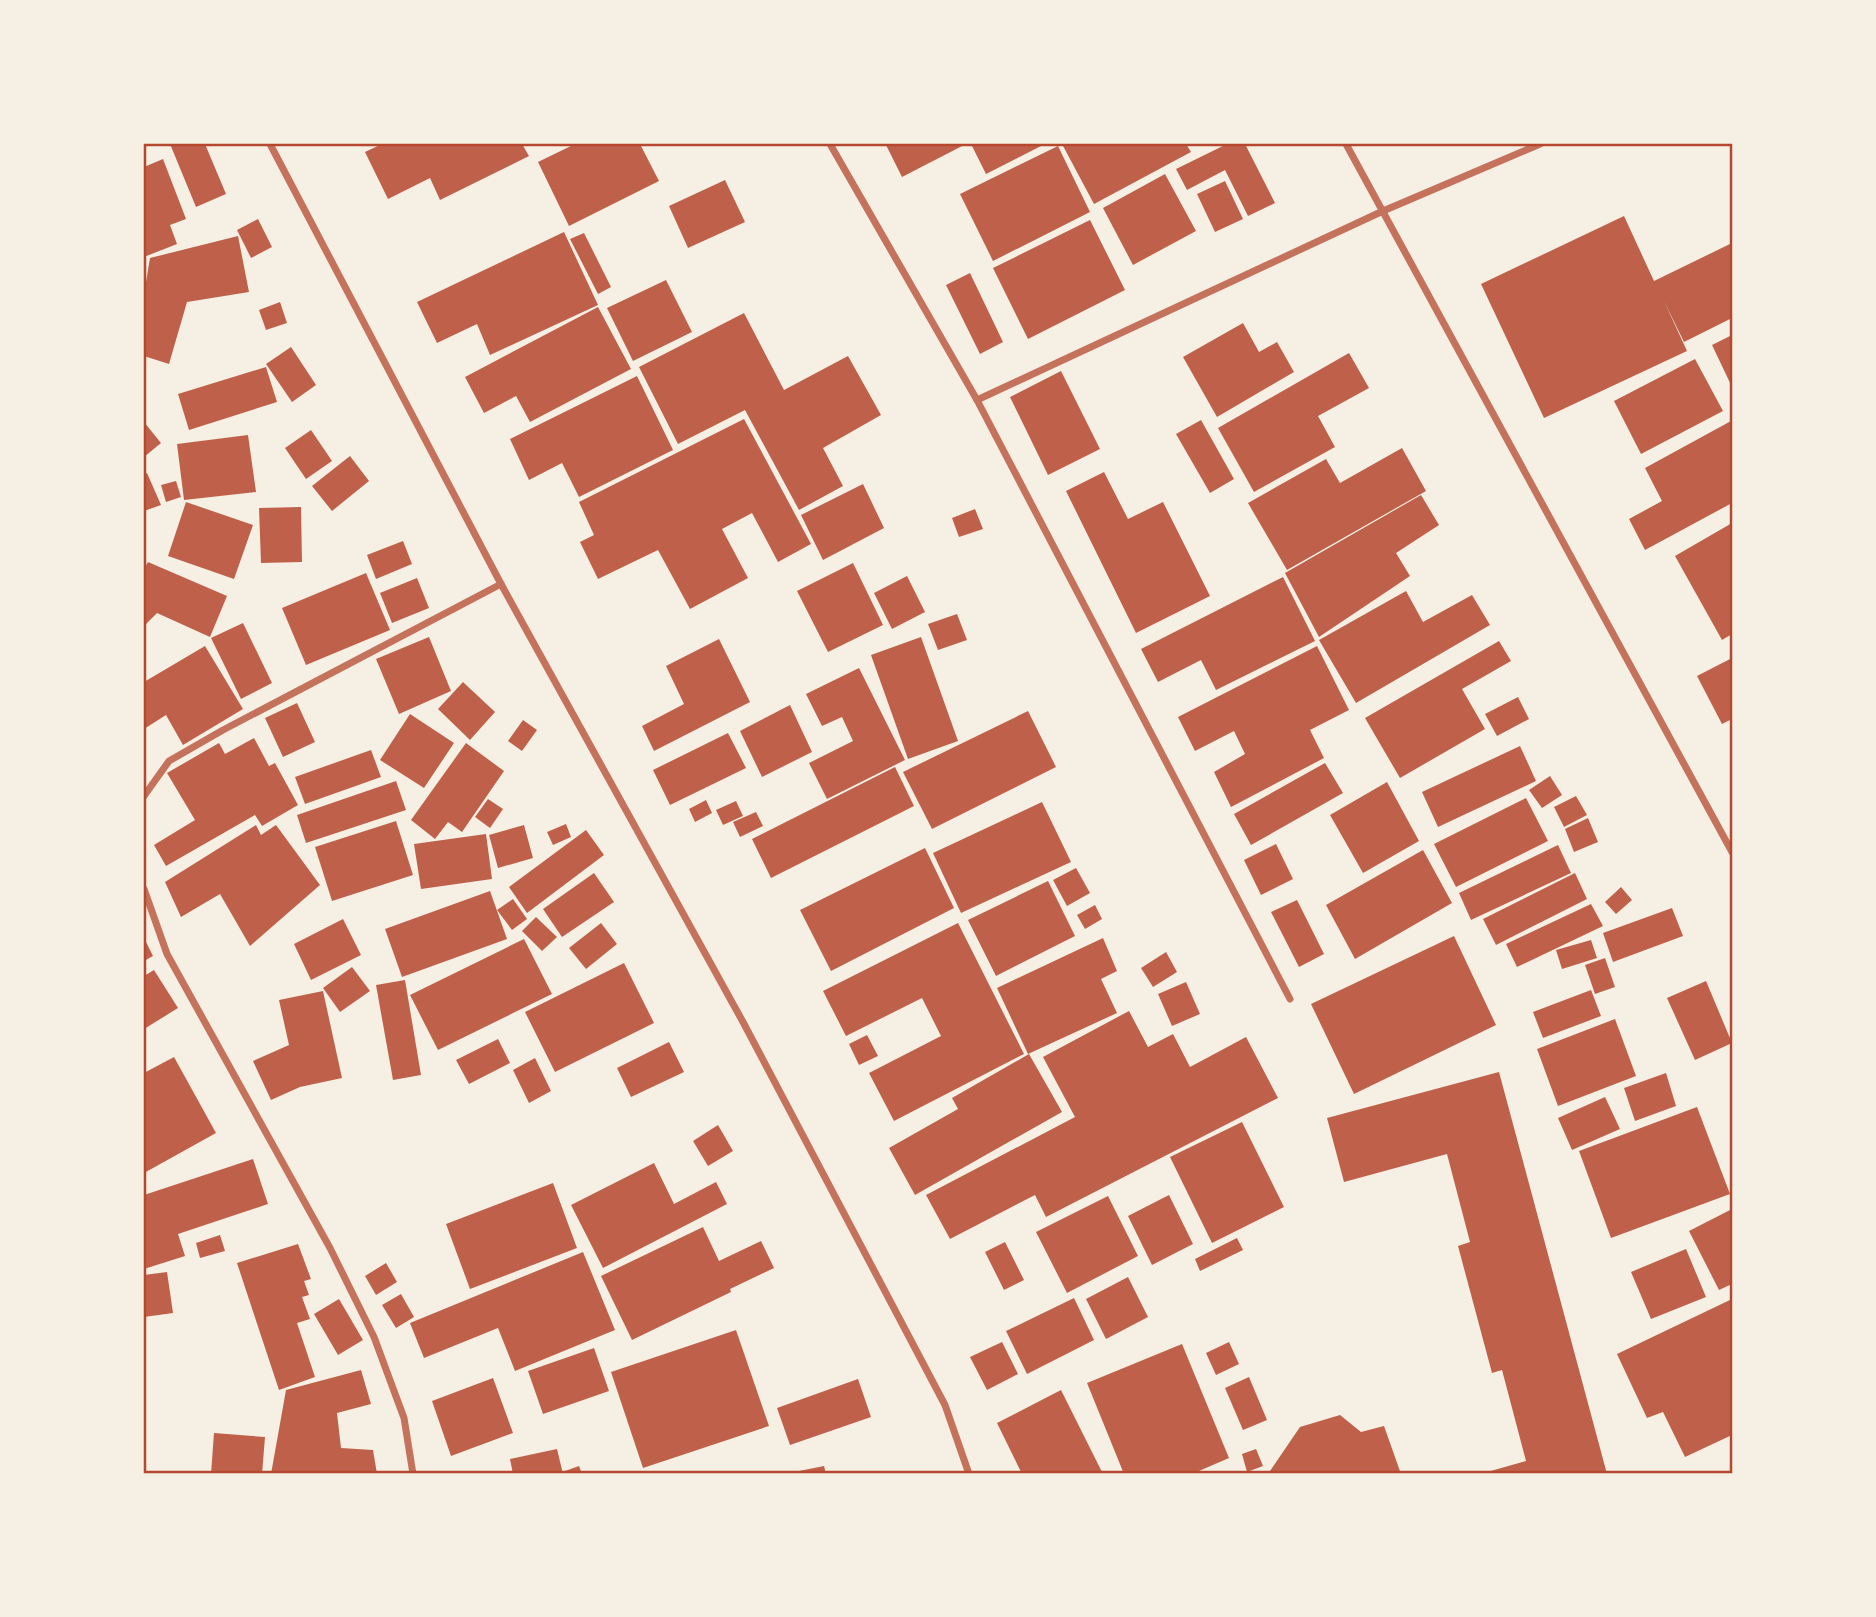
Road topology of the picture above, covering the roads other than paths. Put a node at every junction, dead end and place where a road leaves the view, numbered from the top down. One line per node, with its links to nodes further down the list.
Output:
1 (270, 144): 7 (street)
2 (830, 144): 6 (street)
3 (1346, 144): 5 (street)
4 (1540, 144): 5 (street)
5 (1383, 211): 6 (street); 9 (street)
6 (977, 401): 11 (street)
7 (501, 584): 8 (street); 13 (street)
8 (144, 796)
9 (1732, 852)
10 (144, 889): 12 (street)
11 (1290, 999)
12 (413, 1474)
13 (969, 1474)

